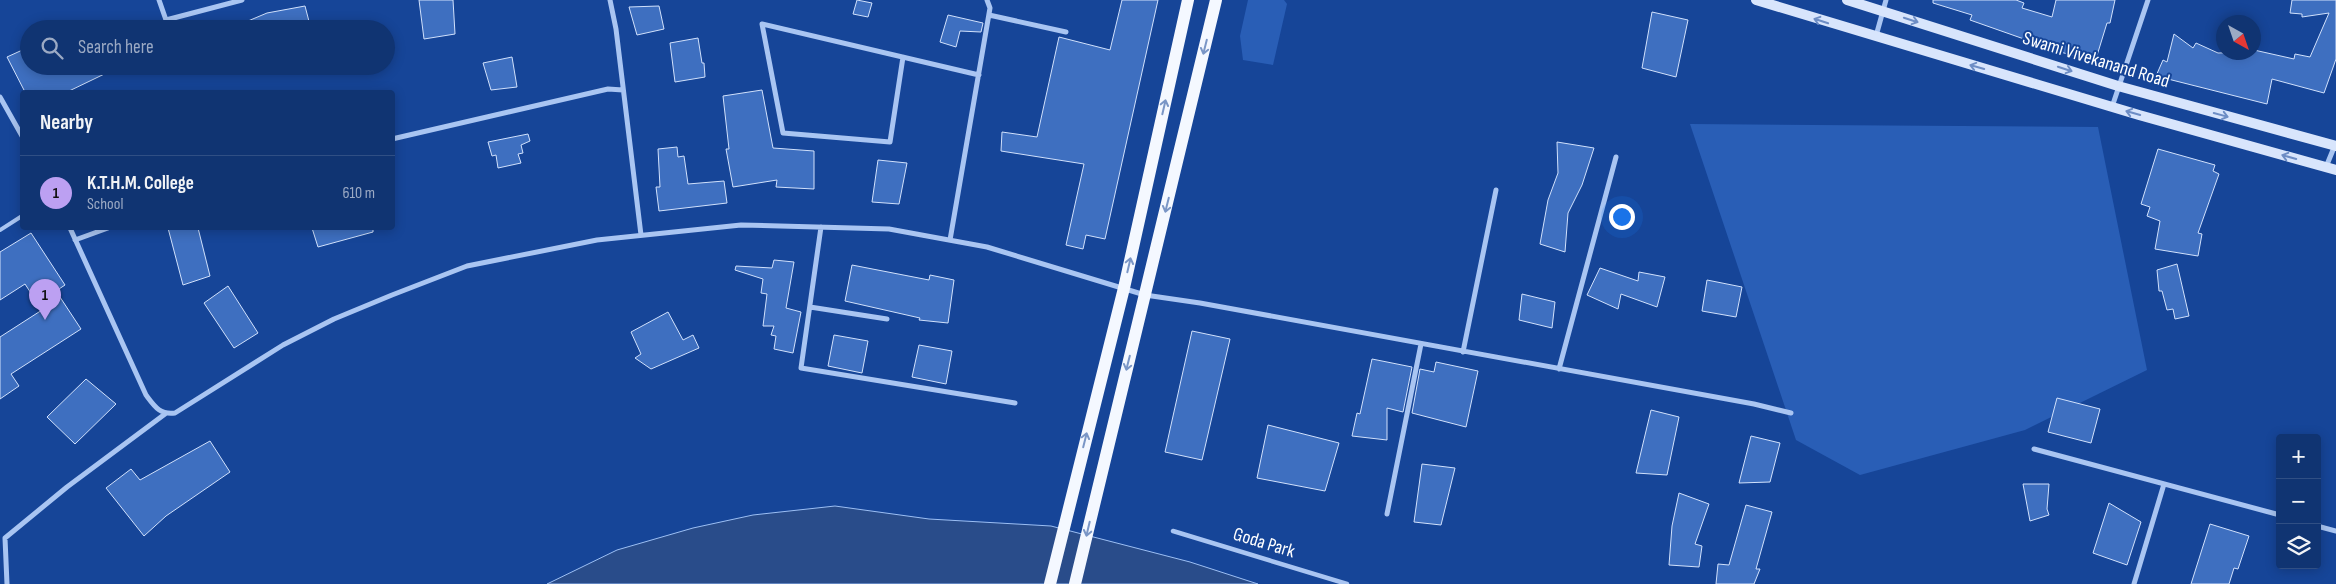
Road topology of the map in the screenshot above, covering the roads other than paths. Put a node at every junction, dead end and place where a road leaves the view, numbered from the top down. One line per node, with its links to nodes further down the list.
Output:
1 (159, 0): 2 (street)
2 (242, 0)
3 (610, 0): 18 (street)
4 (987, 0): 12 (street)
5 (1188, 0): 35 (main road, one-way to 5)
6 (1216, 0): 36 (main road, one-way to 36)
7 (1756, 0): 14 (main road, one-way to 7)
8 (1847, 0): 11 (main road, Swami Vivekanand Road)
9 (1886, 0): 11 (street)
10 (2148, 0): 17 (street)
11 (1882, 11): 14 (street); 17 (main road, Swami Vivekanand Road, one-way to 17)
12 (989, 15): 13 (street); 16 (street)
13 (1066, 32)
14 (1875, 38): 20 (main road, one-way to 14)
15 (903, 57): 15 (street); 16 (street)
16 (979, 75): 34 (street)
17 (2118, 86): 20 (street); 23 (main road, Swami Vivekanand Road, one-way to 23)
18 (624, 90): 22 (street); 32 (street)
19 (0, 97): 21 (street)
20 (2112, 107): 25 (main road, one-way to 20)
21 (20, 132)
22 (395, 138)
23 (2336, 145): 25 (street)
24 (1616, 158): 41 (street)
25 (2331, 169)
26 (1496, 190): 40 (street)
27 (20, 217): 29 (lane)
28 (822, 227): 32 (street); 34 (street); 37 (street)
29 (0, 230)
30 (71, 230): 33 (street)
31 (102, 230): 33 (street)
32 (641, 235): 44 (street)
33 (75, 240): 44 (street)
34 (950, 240): 35 (street)
35 (1124, 288): 36 (street); 53 (main road, one-way to 35)
36 (1145, 295): 39 (street); 54 (main road, one-way to 54)
37 (810, 308): 38 (street); 42 (street)
38 (886, 319)
39 (1420, 344): 40 (street); 47 (street)
40 (1463, 352): 41 (street)
41 (1558, 369): 43 (street)
42 (1015, 404)
43 (1791, 413)
44 (165, 414): 52 (street)
45 (2034, 449): 46 (street)
46 (2164, 484): 48 (street); 56 (street)
47 (1387, 514)
48 (2276, 514)
49 (2321, 527): 51 (street)
50 (1173, 531): 55 (street, Goda Park)
51 (2336, 531)
52 (7, 584)
53 (1050, 584)
54 (1075, 584)
55 (1347, 584)
56 (2134, 584)

